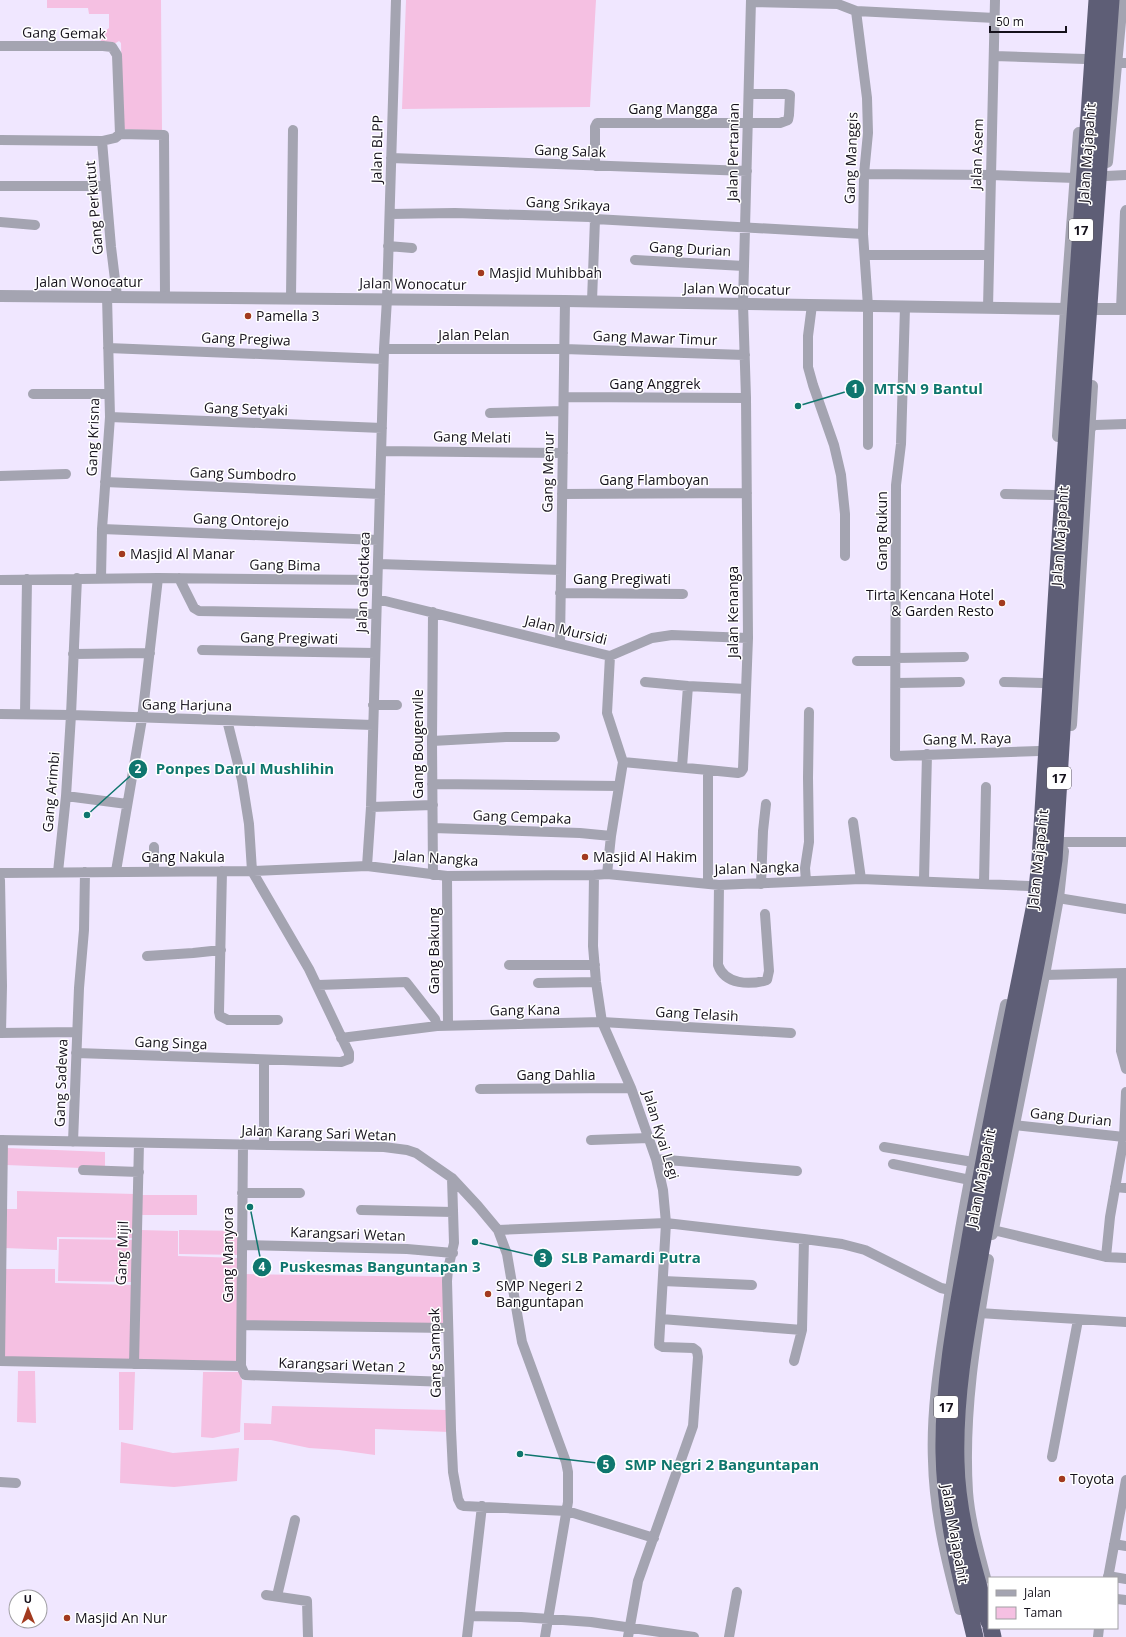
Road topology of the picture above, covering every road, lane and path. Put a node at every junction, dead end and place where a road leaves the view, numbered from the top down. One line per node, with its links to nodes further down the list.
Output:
1 (396, 0): 21 (street, Jalan BLPP)
2 (995, 0): 10 (street, Jalan Asem)
3 (1089, 0): 13 (street)
4 (1097, 0): 77 (highway, Jalan Majapahit / 17)
5 (1111, 0): 14 (highway, Jalan Majapahit / 17)
6 (1122, 0): 14 (street)
7 (751, 1): 8 (street); 15 (street, Jalan Pertanian)
8 (838, 2): 9 (street)
9 (856, 11): 10 (street); 24 (street, Gang Manggis)
10 (995, 18): 12 (street, Jalan Asem)
11 (0, 46): 18 (street, Gang Gemak)
12 (994, 56): 13 (street); 25 (street, Jalan Asem)
13 (1085, 59): 28 (street)
14 (1116, 70): 27 (street); 77 (highway, Jalan Majapahit / 17)
15 (749, 94): 16 (street, Jalan Pertanian); 16 (street, Gang Mangga)
16 (748, 123): 22 (street, Gang Mangga); 23 (street, Jalan Pertanian)
17 (293, 130): 47 (street)
18 (120, 134): 20 (street); 46 (street)
19 (0, 140): 20 (street)
20 (102, 141): 30 (street, Gang Perkutut)
21 (392, 158): 22 (street, Gang Salak); 32 (street, Jalan BLPP)
22 (595, 166): 23 (street, Gang Salak)
23 (747, 171): 36 (street, Jalan Pertanian)
24 (864, 174): 25 (street); 37 (street, Gang Manggis)
25 (991, 175): 28 (street); 41 (street, Jalan Asem)
26 (1126, 175): 27 (street)
27 (1106, 176): 57 (street)
28 (1076, 178): 56 (street)
29 (0, 186): 30 (street)
30 (106, 186): 45 (street, Gang Perkutut)
31 (1126, 210): 58 (street)
32 (390, 214): 33 (street, Gang Srikaya); 38 (street, Jalan BLPP)
33 (595, 219): 36 (street, Gang Srikaya); 50 (street)
34 (0, 222): 35 (street)
35 (35, 225)
36 (745, 227): 37 (street, Gang Srikaya); 43 (street, Jalan Pertanian)
37 (863, 234): 40 (street, Gang Manggis)
38 (388, 246): 39 (street); 48 (street, Jalan BLPP)
39 (412, 248)
40 (866, 255): 41 (street); 53 (street, Gang Manggis)
41 (988, 255): 55 (street, Jalan Asem)
42 (635, 260): 43 (street, Gang Durian)
43 (744, 266): 51 (street, Jalan Pertanian)
44 (0, 296): 45 (street, Jalan Wonocatur)
45 (112, 296): 46 (street, Jalan Wonocatur); 59 (street, Gang Krisna)
46 (165, 297): 47 (street, Jalan Wonocatur)
47 (291, 298): 48 (street, Jalan Wonocatur)
48 (387, 299): 49 (street, Jalan Wonocatur); 61 (street, Jalan Gatotkaca)
49 (565, 301): 50 (street, Jalan Wonocatur); 60 (street, Gang Menur)
50 (592, 301): 51 (street, Jalan Wonocatur)
51 (743, 304): 52 (street, Jalan Wonocatur); 62 (street, Jalan Kenanga)
52 (812, 305): 53 (street, Jalan Wonocatur); 87 (street)
53 (868, 306): 54 (street, Jalan Wonocatur); 73 (street, Gang Manggis)
54 (904, 307): 55 (street, Jalan Wonocatur); 111 (street, Gang Rukun)
55 (988, 308): 56 (street, Jalan Wonocatur)
56 (1066, 309): 84 (street)
57 (1096, 309): 58 (street); 72 (street)
58 (1124, 309)
59 (108, 348): 61 (street, Gang Pregiwa); 64 (street, Gang Krisna)
60 (564, 349): 61 (street, Jalan Pelan); 62 (street, Gang Mawar Timur); 65 (street, Gang Menur)
61 (384, 354): 71 (street, Jalan Gatotkaca)
62 (745, 355): 66 (street, Jalan Kenanga)
63 (33, 394): 64 (street)
64 (109, 394): 69 (street, Gang Krisna)
65 (564, 397): 66 (street, Gang Anggrek); 67 (street, Gang Menur)
66 (746, 398): 80 (street, Jalan Kenanga)
67 (563, 411): 68 (street); 75 (street, Gang Menur)
68 (490, 413)
69 (110, 418): 71 (street, Gang Setyaki); 79 (street, Gang Krisna)
70 (1126, 424): 72 (street)
71 (382, 428): 74 (street, Jalan Gatotkaca)
72 (1090, 428): 148 (street)
73 (868, 445)
74 (381, 451): 75 (street, Gang Melati); 81 (street, Jalan Gatotkaca)
75 (563, 453): 82 (street, Gang Menur)
76 (66, 474): 78 (street)
77 (1071, 475): 84 (highway, Jalan Majapahit / 17)
78 (0, 476)
79 (105, 482): 81 (street, Gang Sumbodro); 85 (street, Gang Krisna)
80 (747, 493): 82 (street, Gang Flamboyan); 103 (street, Jalan Kenanga)
81 (380, 494): 86 (street, Jalan Gatotkaca)
82 (562, 494): 89 (street, Gang Menur)
83 (1005, 494): 84 (street)
84 (1064, 502): 100 (highway, Jalan Majapahit / 17); 215 (highway, Jalan Majapahit / 17)
85 (102, 529): 86 (street, Gang Ontorejo); 91 (street, Gang Krisna)
86 (378, 540): 88 (street, Jalan Gatotkaca)
87 (845, 556)
88 (378, 564): 89 (street); 96 (street, Jalan Gatotkaca)
89 (561, 570): 97 (street, Gang Menur)
90 (77, 578): 91 (street, Gang Bima); 95 (street, Gang Bima); 108 (street, Gang Arimbi)
91 (101, 578): 92 (street, Gang Bima)
92 (158, 578): 93 (street, Gang Bima); 106 (street)
93 (179, 578): 96 (street, Gang Bima); 102 (street)
94 (0, 580): 95 (street, Gang Bima)
95 (27, 580): 124 (street)
96 (377, 580): 99 (street, Jalan Gatotkaca)
97 (560, 593): 98 (street, Gang Pregiwati); 104 (street, Gang Menur)
98 (683, 594)
99 (377, 599): 101 (street, Jalan Mursidi); 102 (street, Jalan Gatotkaca)
100 (1052, 604): 117 (street); 184 (highway, Jalan Majapahit / 17)
101 (433, 612): 104 (street, Jalan Mursidi); 130 (street, Gang Bougenvile)
102 (376, 614): 107 (street, Jalan Gatotkaca)
103 (748, 638): 109 (street, Jalan Mursidi); 119 (street, Jalan Kenanga)
104 (560, 643): 109 (street, Jalan Mursidi)
105 (202, 650): 107 (street, Gang Pregiwati)
106 (150, 653): 108 (street); 126 (street)
107 (375, 653): 120 (street, Jalan Gatotkaca)
108 (73, 654): 125 (street, Gang Arimbi)
109 (610, 656): 134 (street)
110 (964, 657): 111 (street)
111 (895, 660): 112 (street); 116 (street, Gang Rukun)
112 (857, 661)
113 (645, 682): 118 (street)
114 (960, 682): 116 (street)
115 (1004, 682): 117 (street)
116 (896, 683): 133 (street, Gang Rukun)
117 (1043, 683): 131 (street)
118 (688, 686): 119 (street); 135 (street)
119 (746, 689): 136 (street, Jalan Kenanga)
120 (374, 705): 121 (street); 128 (street, Jalan Gatotkaca)
121 (397, 705)
122 (809, 712): 166 (street)
123 (0, 714): 124 (street, Gang Harjuna)
124 (26, 714): 125 (street, Gang Harjuna)
125 (71, 715): 126 (street, Gang Harjuna); 140 (street, Gang Arimbi)
126 (142, 719): 127 (street, Gang Harjuna); 141 (street)
127 (228, 720): 128 (street, Gang Harjuna); 155 (street)
128 (373, 725): 144 (street, Jalan Gatotkaca)
129 (555, 737): 130 (street)
130 (432, 741): 137 (street, Gang Bougenvile)
131 (1039, 751): 132 (street, Gang M. Raya); 171 (street)
132 (927, 754): 133 (street, Gang M. Raya); 165 (street)
133 (895, 756)
134 (623, 762): 135 (street, Jalan Kenanga); 138 (street)
135 (682, 767): 136 (street, Jalan Kenanga)
136 (708, 770): 167 (street)
137 (432, 784): 138 (street); 143 (street, Gang Bougenvile)
138 (619, 786): 147 (street)
139 (986, 787): 168 (street)
140 (66, 796): 141 (street); 156 (street, Gang Arimbi)
141 (127, 804): 152 (street)
142 (766, 804): 169 (street)
143 (432, 806): 144 (street); 146 (street, Gang Bougenvile)
144 (371, 807): 151 (street, Jalan Gatotkaca)
145 (853, 822): 163 (street)
146 (433, 828): 147 (street, Gang Cempaka); 160 (street, Gang Bougenvile)
147 (611, 836): 159 (street)
148 (1064, 842): 149 (street); 172 (street)
149 (1126, 842)
150 (154, 847): 153 (street)
151 (367, 866): 155 (street, Gang Nakula); 160 (street, Jalan Nangka)
152 (116, 871): 153 (street, Gang Nakula); 157 (street, Gang Nakula)
153 (154, 871): 154 (street, Gang Nakula)
154 (222, 871): 155 (street, Gang Nakula); 175 (street)
155 (252, 871): 183 (street)
156 (58, 872): 157 (street, Gang Nakula); 158 (street, Gang Nakula)
157 (84, 872): 190 (street)
158 (0, 873)
159 (607, 874): 161 (street, Jalan Nangka); 167 (street, Jalan Nangka)
160 (433, 875): 162 (street, Jalan Nangka)
161 (594, 875): 162 (street, Jalan Nangka); 178 (street, Jalan Kyai Legi)
162 (447, 876): 187 (street, Gang Bakung)
163 (861, 878): 165 (street, Jalan Nangka); 166 (street, Jalan Nangka)
164 (0, 880): 189 (street)
165 (924, 880): 168 (street, Jalan Nangka)
166 (806, 881): 169 (street, Jalan Nangka)
167 (708, 883): 170 (street, Jalan Nangka)
168 (984, 883): 171 (street, Jalan Nangka)
169 (761, 884): 170 (street, Jalan Nangka)
170 (719, 885): 174 (street)
171 (1029, 886): 184 (street)
172 (1058, 898): 173 (street); 180 (street)
173 (1126, 910)
174 (764, 914)
175 (221, 950): 176 (street); 185 (street)
176 (147, 956)
177 (509, 965): 178 (street)
178 (595, 965): 181 (street, Jalan Kyai Legi)
179 (1124, 974): 180 (street); 195 (street)
180 (1044, 976): 199 (street)
181 (596, 982): 182 (street); 186 (street, Jalan Kyai Legi)
182 (538, 983)
183 (318, 986): 188 (street); 192 (street)
184 (1010, 1006): 215 (highway, Jalan Majapahit / 17)
185 (278, 1020)
186 (602, 1022): 187 (street, Gang Kana); 191 (street, Gang Telasih); 196 (street, Jalan Kyai Legi)
187 (448, 1025): 188 (street, Gang Kana)
188 (437, 1026): 192 (street, Gang Kana)
189 (0, 1032): 190 (street, Gang Sadewa)
190 (78, 1032): 193 (street, Gang Sadewa)
191 (792, 1033)
192 (341, 1038): 194 (street, Gang Singa)
193 (76, 1053): 194 (street, Gang Singa); 205 (street, Gang Sadewa)
194 (264, 1060): 208 (street)
195 (1126, 1069)
196 (632, 1088): 197 (street, Gang Dahlia); 201 (street, Jalan Kyai Legi)
197 (480, 1089)
198 (1126, 1092): 200 (street)
199 (1014, 1125): 202 (street, Gang Durian); 225 (street)
200 (1125, 1126): 202 (street)
201 (649, 1138): 204 (street); 210 (street, Jalan Kyai Legi)
202 (1124, 1138): 217 (street)
203 (1, 1140): 205 (street, Jalan Karang Sari Wetan); 241 (street)
204 (591, 1140)
205 (73, 1142): 206 (street, Jalan Karang Sari Wetan)
206 (139, 1143): 207 (street, Jalan Karang Sari Wetan); 214 (street, Gang Mijil)
207 (243, 1144): 208 (street, Jalan Karang Sari Wetan); 219 (street, Gang Manyora)
208 (264, 1145): 216 (street, Jalan Karang Sari Wetan)
209 (884, 1146): 215 (street)
210 (656, 1158): 213 (street); 223 (street, Jalan Kyai Legi)
211 (893, 1164): 215 (street)
212 (83, 1170): 214 (street)
213 (797, 1171)
214 (138, 1172): 243 (street, Gang Mijil)
215 (979, 1174): 233 (street); 262 (highway, Jalan Majapahit / 17); 271 (highway, Jalan Majapahit / 17)
216 (452, 1178): 222 (street, Gang Sampak); 224 (street, Jalan Karang Sari Wetan)
217 (1115, 1187): 218 (street); 229 (street)
218 (1126, 1188)
219 (242, 1193): 220 (street); 227 (street, Gang Manyora)
220 (300, 1193)
221 (361, 1210): 222 (street)
222 (453, 1212): 228 (street, Gang Sampak)
223 (666, 1222): 224 (street); 226 (street); 231 (street, Jalan Kyai Legi)
224 (498, 1230): 251 (street, Jalan Karang Sari Wetan)
225 (993, 1230): 229 (street); 234 (street)
226 (804, 1238): 233 (street); 240 (street)
227 (242, 1245): 228 (street, Karangsari Wetan); 238 (street, Gang Manyora)
228 (452, 1252): 239 (street, Gang Sampak)
229 (1106, 1257): 230 (street)
230 (1126, 1258)
231 (663, 1281): 232 (street); 235 (street, Jalan Kyai Legi)
232 (752, 1285)
233 (950, 1290): 270 (street)
234 (979, 1313): 236 (street); 257 (street)
235 (661, 1319): 240 (street); 253 (street, Jalan Kyai Legi)
236 (1078, 1320): 237 (street); 246 (street)
237 (1126, 1322)
238 (242, 1325): 239 (street); 244 (street, Gang Manyora)
239 (448, 1328): 245 (street, Gang Sampak)
240 (802, 1330): 242 (street)
241 (0, 1361): 243 (street)
242 (794, 1361)
243 (134, 1364): 244 (street)
244 (241, 1366): 245 (street, Karangsari Wetan 2)
245 (449, 1382): 250 (street, Gang Sampak)
246 (1052, 1456)
247 (1126, 1480): 254 (street)
248 (0, 1482): 249 (street)
249 (16, 1484)
250 (482, 1506): 251 (street, Gang Sampak); 261 (street)
251 (566, 1511): 253 (street, Gang Sampak); 263 (street, Jalan Karang Sari Wetan)
252 (295, 1520): 260 (street)
253 (654, 1538): 264 (street)
254 (1114, 1544): 255 (street); 256 (street)
255 (1126, 1546)
256 (1108, 1577)
257 (988, 1590)
258 (737, 1592): 269 (street)
259 (266, 1595): 260 (street)
260 (278, 1596): 265 (street)
261 (470, 1616): 263 (street); 266 (street)
262 (988, 1618)
263 (548, 1619): 264 (street); 267 (street, Jalan Karang Sari Wetan)
264 (629, 1632): 268 (street)
265 (308, 1637)
266 (467, 1637)
267 (545, 1637)
268 (694, 1637)
269 (728, 1637)
270 (967, 1637)
271 (975, 1637)

